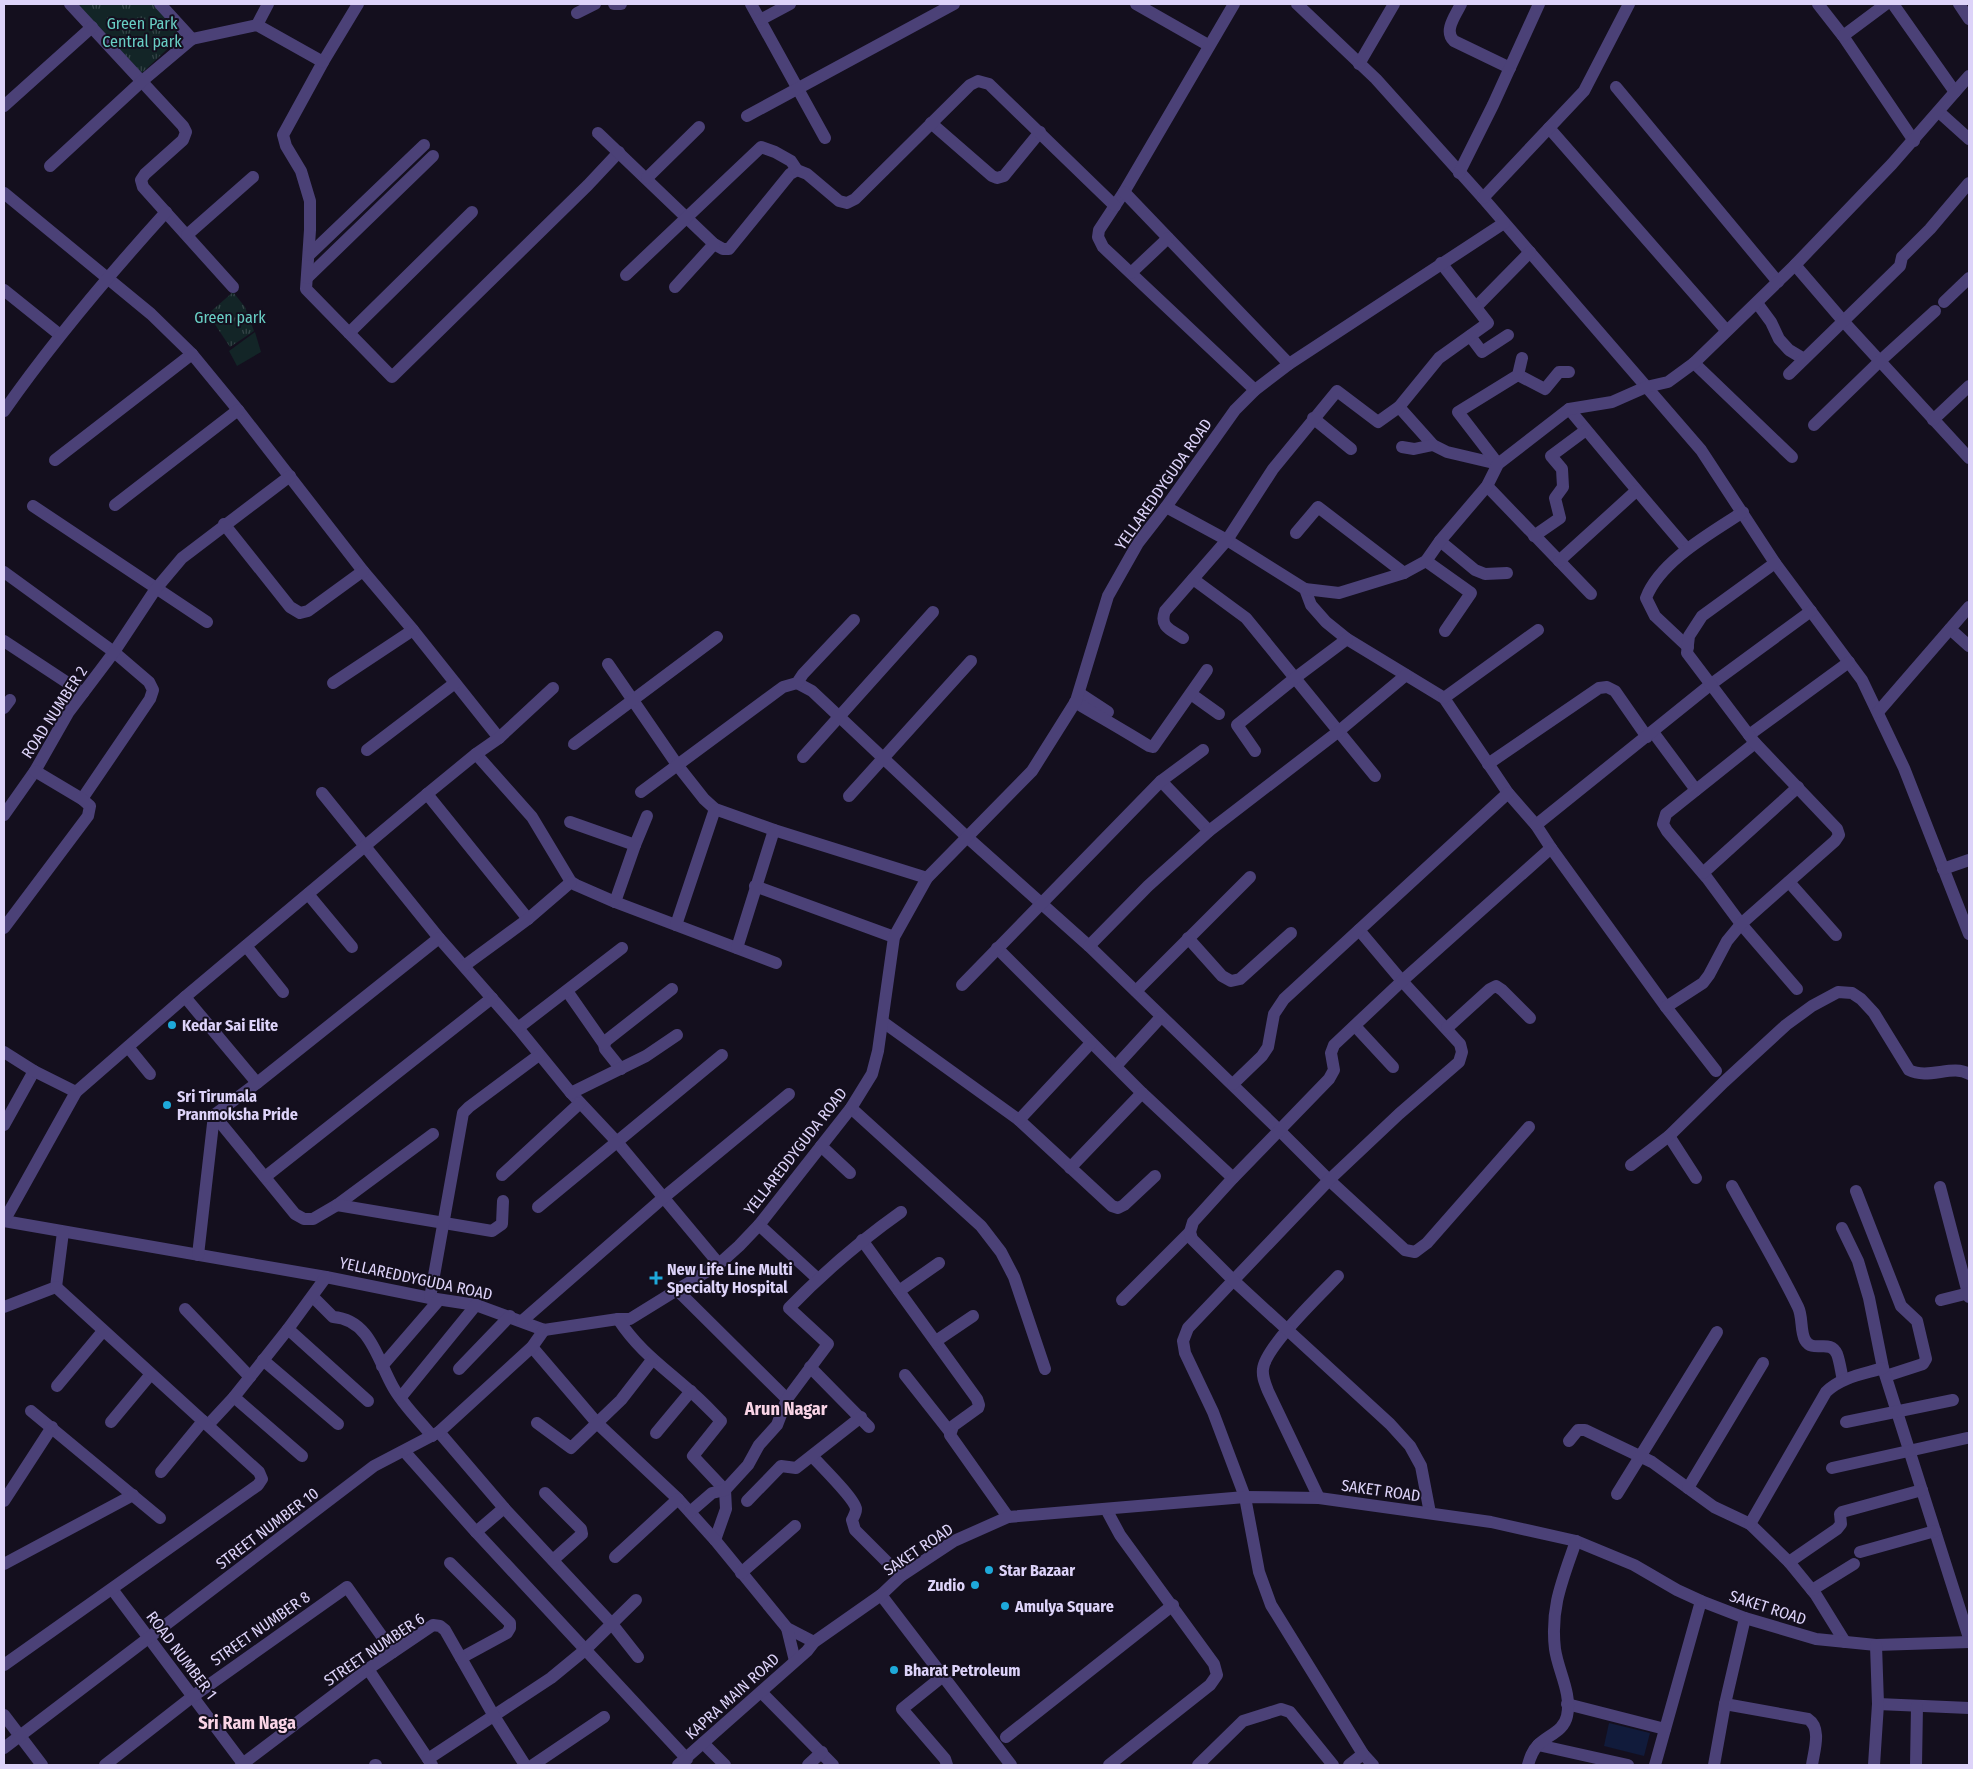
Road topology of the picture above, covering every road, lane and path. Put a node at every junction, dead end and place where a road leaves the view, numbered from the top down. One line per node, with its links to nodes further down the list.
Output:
1 (70, 4): 27 (street)
2 (160, 4): 29 (street)
3 (268, 4): 26 (street)
4 (358, 4): 31 (street)
5 (595, 4): 23 (street)
6 (614, 4): 7 (street)
7 (621, 4)
8 (751, 4): 25 (street)
9 (790, 4): 25 (street)
10 (954, 4): 37 (street)
11 (1136, 4): 30 (street)
12 (1234, 4): 30 (street)
13 (1297, 4): 22 (street)
14 (1394, 4): 32 (street)
15 (1461, 4): 33 (street)
16 (1539, 4): 33 (street)
17 (1629, 4): 44 (street)
18 (1818, 4): 28 (street)
19 (1886, 4): 28 (street)
20 (1893, 4): 38 (street)
21 (1959, 4): 24 (street)
22 (1310, 8): 32 (street)
23 (577, 13)
24 (1969, 19)
25 (760, 20): 37 (street)
26 (257, 25): 29 (street); 31 (street)
27 (92, 27): 35 (street); 39 (street)
28 (1843, 36): 49 (street)
29 (197, 38): 35 (street)
30 (1208, 45): 61 (street)
31 (323, 62): 73 (street)
32 (1359, 64): 56 (street)
33 (1510, 68): 56 (street)
34 (1969, 76): 38 (street)
35 (141, 82): 53 (street); 65 (street)
36 (1616, 87): 81 (street)
37 (797, 88): 41 (street); 47 (street)
38 (1955, 92): 40 (street)
39 (4, 106)
40 (1939, 112): 48 (street); 49 (street)
41 (747, 116)
42 (931, 123): 46 (street); 46 (street); 54 (street)
43 (699, 127): 58 (street)
44 (1550, 128): 63 (street); 90 (street)
45 (598, 132): 51 (street)
46 (1040, 132): 64 (street)
47 (826, 138)
48 (1969, 139)
49 (1914, 141): 75 (street)
50 (424, 145): 55 (street)
51 (619, 152): 58 (street); 91 (street)
52 (434, 156): 59 (street)
53 (50, 166)
54 (797, 170): 67 (street); 71 (street)
55 (396, 172): 59 (street); 73 (street)
56 (1459, 173): 63 (street)
57 (253, 177): 69 (street)
58 (647, 178): 67 (street)
59 (406, 182): 79 (street)
60 (1969, 183): 89 (street)
61 (1124, 192): 64 (street); 70 (street)
62 (4, 193): 78 (street)
63 (1483, 198): 68 (street)
64 (1115, 206): 76 (street)
65 (166, 212): 69 (street); 78 (street)
66 (472, 212): 91 (street)
67 (688, 218): 71 (street); 77 (street)
68 (1504, 223): 72 (street); 74 (street, YELLAREDDYGUDA ROAD)
69 (187, 236): 82 (street)
70 (1168, 238): 76 (street); 100 (street)
71 (714, 244): 83 (street)
72 (1530, 252): 87 (street); 105 (street)
73 (309, 255): 79 (street)
74 (1441, 263): 87 (street); 100 (street, YELLAREDDYGUDA ROAD)
75 (1796, 264): 81 (street); 89 (street)
76 (1131, 273): 106 (street)
77 (626, 275)
78 (106, 277): 92 (street); 95 (street)
79 (307, 278): 91 (street)
80 (1969, 278): 85 (street)
81 (1778, 282): 86 (street)
82 (232, 287)
83 (675, 287)
84 (4, 290): 92 (street)
85 (1944, 302)
86 (1756, 303): 90 (street); 97 (street)
87 (1476, 307): 94 (street)
88 (1935, 311): 98 (street)
89 (1844, 322): 97 (street); 98 (street)
90 (1726, 330): 99 (street)
91 (349, 333)
92 (60, 335): 110 (street)
93 (1508, 335): 94 (street)
94 (1470, 336): 107 (street)
95 (192, 354): 109 (street); 120 (street)
96 (1522, 358): 103 (street)
97 (1804, 359): 102 (street)
98 (1880, 361): 112 (street); 113 (street)
99 (1694, 363): 105 (street); 118 (street)
100 (1289, 364): 106 (street, YELLAREDDYGUDA ROAD)
101 (1569, 372): 103 (street)
102 (1789, 374)
103 (1518, 375): 121 (street)
104 (1969, 386): 112 (street)
105 (1646, 387): 108 (street); 128 (street)
106 (1255, 390): 127 (street, YELLAREDDYGUDA ROAD)
107 (1399, 408): 111 (street); 115 (street)
108 (1569, 409): 114 (street); 121 (street)
109 (238, 410): 122 (street); 125 (street)
110 (4, 411)
111 (1313, 418): 117 (street); 132 (street)
112 (1933, 420): 119 (street)
113 (1814, 425)
114 (1586, 430): 124 (street); 131 (street)
115 (1433, 445): 116 (street); 121 (street)
116 (1402, 447)
117 (1351, 449)
118 (1792, 457)
119 (1969, 458)
120 (54, 460)
121 (1498, 464): 123 (street)
122 (290, 476): 129 (street, ROAD NUMBER 2); 138 (street)
123 (1486, 486): 131 (street); 133 (street)
124 (1636, 491): 134 (street); 135 (street)
125 (115, 505)
126 (33, 506): 144 (street)
127 (1166, 507): 132 (street); 175 (street, YELLAREDDYGUDA ROAD)
128 (1742, 512): 134 (street); 137 (street)
129 (224, 524): 138 (street); 144 (street, ROAD NUMBER 2)
130 (1296, 533): 140 (street)
131 (1534, 536): 135 (street)
132 (1227, 540): 142 (street); 143 (street)
133 (1440, 541): 136 (street); 141 (street)
134 (1687, 549): 160 (street)
135 (1559, 561): 145 (street)
136 (1426, 562): 140 (street); 154 (street)
137 (1775, 563): 147 (street); 160 (street)
138 (363, 571): 152 (street)
139 (4, 572): 161 (street)
140 (1404, 573): 143 (street)
141 (1507, 573)
142 (1193, 579): 156 (street); 167 (street)
143 (1305, 589): 157 (street)
144 (156, 590): 150 (street); 161 (street, ROAD NUMBER 2)
145 (1591, 594)
146 (1969, 608): 151 (street)
147 (1811, 611): 163 (street); 171 (street)
148 (934, 612): 180 (street)
149 (854, 620): 170 (street)
150 (206, 622)
151 (1950, 629): 159 (street); 178 (street)
152 (413, 630): 168 (street); 169 (street)
153 (1538, 630): 176 (street)
154 (1445, 631)
155 (717, 638): 177 (street)
156 (1183, 638)
157 (1347, 639): 166 (street); 167 (street)
158 (4, 641): 173 (street)
159 (1969, 646)
160 (1688, 647): 171 (street)
161 (114, 652): 173 (street, ROAD NUMBER 2); 204 (street)
162 (971, 662): 191 (street)
163 (1849, 662): 178 (street); 184 (street)
164 (608, 664): 177 (street)
165 (1207, 670): 174 (street)
166 (1406, 675): 176 (street); 181 (street)
167 (1295, 678): 181 (street); 188 (street)
168 (332, 683)
169 (455, 683): 183 (street); 186 (street)
170 (797, 683): 180 (street); 193 (street)
171 (1710, 685): 182 (street); 184 (street)
172 (553, 688): 183 (street)
173 (83, 693): 194 (street, ROAD NUMBER 2)
174 (1190, 694): 175 (street); 179 (street)
175 (1077, 698): 212 (street, YELLAREDDYGUDA ROAD)
176 (1444, 698): 192 (street)
177 (634, 701): 185 (street); 193 (street)
178 (1878, 712): 217 (street)
179 (1219, 714)
180 (839, 718): 190 (street); 191 (street)
181 (1338, 732): 195 (street); 211 (street)
182 (1650, 734): 192 (street); 198 (street); 209 (street)
183 (499, 738): 189 (street)
184 (1752, 739): 197 (street); 198 (street)
185 (574, 744)
186 (367, 750)
187 (1203, 750): 196 (street)
188 (1255, 751)
189 (476, 754): 202 (street); 222 (street)
190 (803, 757)
191 (884, 759): 203 (street); 212 (street)
192 (1488, 764): 201 (street)
193 (678, 766): 199 (street); 205 (street)
194 (35, 771): 204 (street); 206 (street, ROAD NUMBER 2)
195 (1375, 776)
196 (1161, 781): 211 (street); 226 (street)
197 (1798, 787): 218 (street); 221 (street)
198 (1696, 790): 218 (street)
199 (641, 792)
200 (322, 793): 214 (street)
201 (1508, 793): 209 (street); 231 (street)
202 (427, 794): 214 (street); 227 (street)
203 (849, 796)
204 (82, 799): 230 (street)
205 (715, 809): 210 (street); 229 (street)
206 (4, 815)
207 (647, 816): 213 (street)
208 (570, 822): 213 (street)
209 (1536, 825): 215 (street)
210 (774, 830): 220 (street); 223 (street)
211 (1209, 831): 239 (street)
212 (968, 838): 220 (street, YELLAREDDYGUDA ROAD); 226 (street)
213 (635, 845): 225 (street)
214 (364, 847): 224 (street); 236 (street)
215 (1551, 848): 246 (street); 255 (street)
216 (1969, 860): 217 (street)
217 (1944, 869): 233 (street)
218 (1703, 873): 228 (street)
219 (1250, 877): 237 (street)
220 (927, 878): 235 (street, YELLAREDDYGUDA ROAD)
221 (1789, 882): 228 (street); 234 (street)
222 (576, 885): 225 (street); 227 (street)
223 (755, 886): 235 (street); 242 (street)
224 (308, 894): 238 (street); 240 (street)
225 (615, 902): 229 (street)
226 (1041, 903): 239 (street); 243 (street)
227 (528, 919): 245 (street)
228 (1741, 924): 249 (street); 255 (street)
229 (676, 925): 242 (street)
230 (4, 928)
231 (1360, 930): 246 (street); 277 (street)
232 (1291, 933): 237 (street)
233 (1969, 934)
234 (1836, 935)
235 (894, 937): 258 (street, YELLAREDDYGUDA ROAD)
236 (439, 938): 245 (street); 276 (street)
237 (1188, 938): 251 (street)
238 (246, 946): 252 (street); 253 (street)
239 (1089, 946): 251 (street)
240 (352, 948)
241 (622, 948): 250 (street)
242 (736, 948): 244 (street)
243 (997, 948): 247 (street); 263 (street)
244 (776, 964)
245 (464, 966): 254 (street)
246 (1402, 981): 259 (street); 261 (street)
247 (962, 984)
248 (672, 989): 264 (street)
249 (1797, 990)
250 (567, 991): 260 (street); 264 (street)
251 (1136, 991): 256 (street)
252 (284, 992)
253 (185, 996): 265 (street); 276 (street)
254 (492, 998): 260 (street); 298 (street)
255 (1666, 1007): 273 (street)
256 (1162, 1017): 269 (street); 277 (street)
257 (1530, 1018): 261 (street)
258 (882, 1026): 283 (street, YELLAREDDYGUDA ROAD); 285 (street)
259 (1355, 1026): 270 (street); 288 (street)
260 (518, 1028): 267 (street)
261 (1447, 1028): 301 (street)
262 (677, 1036): 271 (street)
263 (1092, 1043): 269 (street); 285 (street)
264 (604, 1044): 271 (street)
265 (128, 1047): 274 (street); 278 (street)
266 (4, 1052): 272 (street)
267 (538, 1054): 279 (street); 311 (street)
268 (722, 1055): 291 (street)
269 (1116, 1066): 280 (street)
270 (1393, 1067)
271 (621, 1069): 279 (street)
272 (34, 1071): 278 (street); 286 (street)
273 (1716, 1071)
274 (150, 1074)
275 (1969, 1074): 290 (street)
276 (257, 1083): 284 (street)
277 (1233, 1084): 288 (street)
278 (76, 1092): 310 (street)
279 (571, 1093): 282 (street)
280 (1142, 1093): 294 (street); 299 (street)
281 (789, 1094): 305 (street)
282 (580, 1102): 291 (street); 296 (street)
283 (851, 1108): 292 (street, YELLAREDDYGUDA ROAD); 352 (street)
284 (214, 1115): 298 (street); 317 (street)
285 (1019, 1120): 294 (street)
286 (4, 1125)
287 (1529, 1127): 301 (street)
288 (1279, 1130): 299 (street); 301 (street)
289 (433, 1134): 307 (street)
290 (1669, 1136): 293 (street); 300 (street)
291 (618, 1142): 305 (street); 308 (street)
292 (821, 1146): 295 (street); 312 (street, YELLAREDDYGUDA ROAD)
293 (1631, 1165)
294 (1070, 1168): 297 (street)
295 (850, 1173)
296 (502, 1175)
297 (1155, 1176)
298 (265, 1177): 307 (street)
299 (1233, 1178): 315 (street)
300 (1696, 1178)
301 (1328, 1180): 323 (street)
302 (1732, 1186): 357 (street)
303 (1940, 1187): 327 (street)
304 (1856, 1191): 353 (street)
305 (663, 1198): 318 (street); 338 (street)
306 (503, 1201): 311 (street)
307 (337, 1205): 311 (street)
308 (538, 1207)
309 (900, 1212): 316 (street)
310 (4, 1222): 314 (street, YELLAREDDYGUDA ROAD)
311 (444, 1224): 329 (street)
312 (759, 1225): 318 (street, YELLAREDDYGUDA ROAD); 322 (street)
313 (1842, 1228): 353 (street)
314 (63, 1232): 317 (street, YELLAREDDYGUDA ROAD); 324 (street)
315 (1190, 1232): 323 (street); 330 (street)
316 (862, 1240): 322 (street); 326 (street)
317 (198, 1255): 321 (street, YELLAREDDYGUDA ROAD)
318 (719, 1264): 325 (street, YELLAREDDYGUDA ROAD)
319 (938, 1264): 326 (street)
320 (1338, 1276): 341 (street)
321 (326, 1277): 328 (street); 329 (street, YELLAREDDYGUDA ROAD)
322 (818, 1279): 350 (street)
323 (1233, 1280): 341 (street); 394 (street)
324 (56, 1287): 333 (street); 342 (street)
325 (678, 1291): 337 (street, YELLAREDDYGUDA ROAD); 362 (street)
326 (899, 1291): 344 (street)
327 (1969, 1294): 331 (street)
328 (313, 1297): 339 (street); 349 (street)
329 (434, 1299): 332 (street, YELLAREDDYGUDA ROAD); 349 (street)
330 (1122, 1300)
331 (1941, 1300)
332 (476, 1305): 335 (street, YELLAREDDYGUDA ROAD); 361 (street)
333 (4, 1307)
334 (185, 1309): 356 (street)
335 (510, 1316): 338 (street, YELLAREDDYGUDA ROAD); 351 (street)
336 (973, 1316): 344 (street)
337 (618, 1319): 340 (street, YELLAREDDYGUDA ROAD); 347 (street)
338 (522, 1322): 340 (street, YELLAREDDYGUDA ROAD)
339 (288, 1329): 346 (street); 364 (street)
340 (544, 1330): 345 (street, STREET NUMBER 10)
341 (1288, 1330): 395 (street); 402 (street)
342 (103, 1331): 354 (street); 358 (street)
343 (1717, 1332): 385 (street)
344 (936, 1341): 376 (street)
345 (532, 1347): 372 (street); 378 (street, STREET NUMBER 10)
346 (263, 1360): 356 (street); 373 (street)
347 (652, 1360): 359 (street); 372 (street)
348 (1763, 1364): 388 (street)
349 (382, 1366): 361 (street)
350 (810, 1367): 362 (street); 367 (street)
351 (460, 1369)
352 (1046, 1369)
353 (1885, 1372): 357 (street); 366 (street)
354 (152, 1374): 368 (street); 370 (street)
355 (905, 1375): 376 (street)
356 (250, 1377): 360 (street)
357 (1843, 1380): 405 (street)
358 (57, 1386)
359 (691, 1391): 377 (street); 389 (street)
360 (234, 1397): 370 (street); 383 (street)
361 (401, 1397): 378 (street)
362 (787, 1399): 389 (street)
363 (1953, 1400): 366 (street)
364 (368, 1401)
365 (31, 1411): 374 (street)
366 (1897, 1411): 369 (street); 382 (street)
367 (861, 1417): 375 (street); 384 (street)
368 (111, 1422)
369 (1846, 1422)
370 (205, 1423): 387 (street); 420 (street)
371 (537, 1423): 372 (street)
372 (597, 1423): 396 (street)
373 (338, 1424)
374 (52, 1427): 393 (street); 397 (street)
375 (869, 1427)
376 (950, 1432): 403 (street)
377 (656, 1433)
378 (435, 1434): 381 (street, STREET NUMBER 10); 399 (street)
379 (1967, 1438): 382 (street)
380 (1569, 1441): 385 (street)
381 (404, 1451): 407 (street); 429 (street, STREET NUMBER 10)
382 (1910, 1452): 386 (street); 390 (street)
383 (302, 1456)
384 (813, 1456): 398 (street); 419 (street)
385 (1640, 1456): 388 (street); 392 (street)
386 (1832, 1468)
387 (161, 1472)
388 (1688, 1488): 405 (street)
389 (725, 1490): 401 (street); 409 (street)
390 (1922, 1490): 408 (street); 414 (street)
391 (545, 1493): 413 (street)
392 (1617, 1494)
393 (133, 1495): 404 (street); 416 (street)
394 (1245, 1497): 395 (street, SAKET ROAD); 400 (street, SAKET ROAD); 462 (street)
395 (1318, 1498): 402 (street, SAKET ROAD)
396 (678, 1499): 401 (street); 412 (street)
397 (4, 1501)
398 (747, 1501)
399 (504, 1508): 407 (street); 413 (street)
400 (1106, 1508): 403 (street, SAKET ROAD); 425 (street)
401 (690, 1512): 409 (street)
402 (1430, 1513): 410 (street, SAKET ROAD)
403 (1008, 1517): 419 (street, SAKET ROAD)
404 (160, 1518)
405 (1750, 1524): 414 (street)
406 (795, 1526): 418 (street)
407 (476, 1532): 435 (street)
408 (1935, 1532): 411 (street); 430 (street)
409 (715, 1540): 418 (street)
410 (1576, 1541): 424 (street, SAKET ROAD); 445 (street)
411 (1860, 1552)
412 (614, 1557)
413 (553, 1560): 427 (street)
414 (1789, 1562): 421 (street)
415 (450, 1563): 438 (street)
416 (4, 1564)
417 (1854, 1564): 421 (street)
418 (741, 1573): 428 (street)
419 (902, 1576): 422 (street, SAKET ROAD)
420 (112, 1589): 429 (street, ROAD NUMBER 1); 440 (street)
421 (1812, 1590): 431 (street)
422 (881, 1595): 434 (street, SAKET ROAD); 442 (street)
423 (636, 1600): 427 (street)
424 (1701, 1601): 426 (street, SAKET ROAD); 453 (street)
425 (1173, 1605): 455 (street); 473 (street)
426 (1746, 1618): 431 (street, SAKET ROAD); 446 (street)
427 (612, 1624): 435 (street); 437 (street)
428 (787, 1628): 434 (street); 439 (street)
429 (148, 1638): 444 (street, ROAD NUMBER 1); 454 (street, STREET NUMBER 10)
430 (1969, 1638)
431 (1845, 1642): 433 (street, SAKET ROAD)
432 (1969, 1642): 433 (street, SAKET ROAD)
433 (1876, 1644): 447 (street)
434 (811, 1646): 439 (street, KAPRA MAIN ROAD)
435 (585, 1650): 451 (street); 461 (street)
436 (392, 1652): 438 (street, STREET NUMBER 6); 441 (street, STREET NUMBER 6); 444 (street, STREET NUMBER 8)
437 (638, 1657)
438 (461, 1658): 451 (street, STREET NUMBER 6)
439 (795, 1662): 443 (street, KAPRA MAIN ROAD)
440 (4, 1665)
441 (368, 1669): 460 (street); 465 (street, STREET NUMBER 6)
442 (942, 1676): 471 (street); 472 (street)
443 (761, 1692): 456 (street, KAPRA MAIN ROAD); 459 (street)
444 (192, 1697): 464 (street, STREET NUMBER 8); 465 (street, ROAD NUMBER 1)
445 (1567, 1704): 453 (street); 457 (street)
446 (1725, 1704): 480 (street); 481 (street)
447 (1878, 1704): 448 (street); 482 (street)
448 (1917, 1706): 449 (street); 483 (street)
449 (1969, 1708)
450 (4, 1715): 454 (street)
451 (494, 1716): 460 (street); 466 (street, STREET NUMBER 6)
452 (604, 1717): 467 (street)
453 (1665, 1729): 479 (street)
454 (19, 1737): 458 (street, STREET NUMBER 10); 463 (street)
455 (1006, 1737)
456 (703, 1743): 461 (street, KAPRA MAIN ROAD); 468 (street)
457 (1538, 1745): 477 (street); 478 (street)
458 (4, 1748)
459 (822, 1752): 469 (street); 470 (street)
460 (430, 1762)
461 (682, 1762)
462 (1369, 1762): 476 (street)
463 (42, 1765)
464 (105, 1765)
465 (242, 1765)
466 (525, 1765)
467 (533, 1765)
468 (725, 1765)
469 (808, 1765)
470 (833, 1765)
471 (947, 1765)
472 (1011, 1765)
473 (1109, 1765)
474 (1198, 1765): 475 (street)
475 (1332, 1765)
476 (1349, 1765)
477 (1528, 1765)
478 (1628, 1765)
479 (1655, 1765)
480 (1714, 1765)
481 (1812, 1765)
482 (1874, 1765)
483 (1916, 1765)

